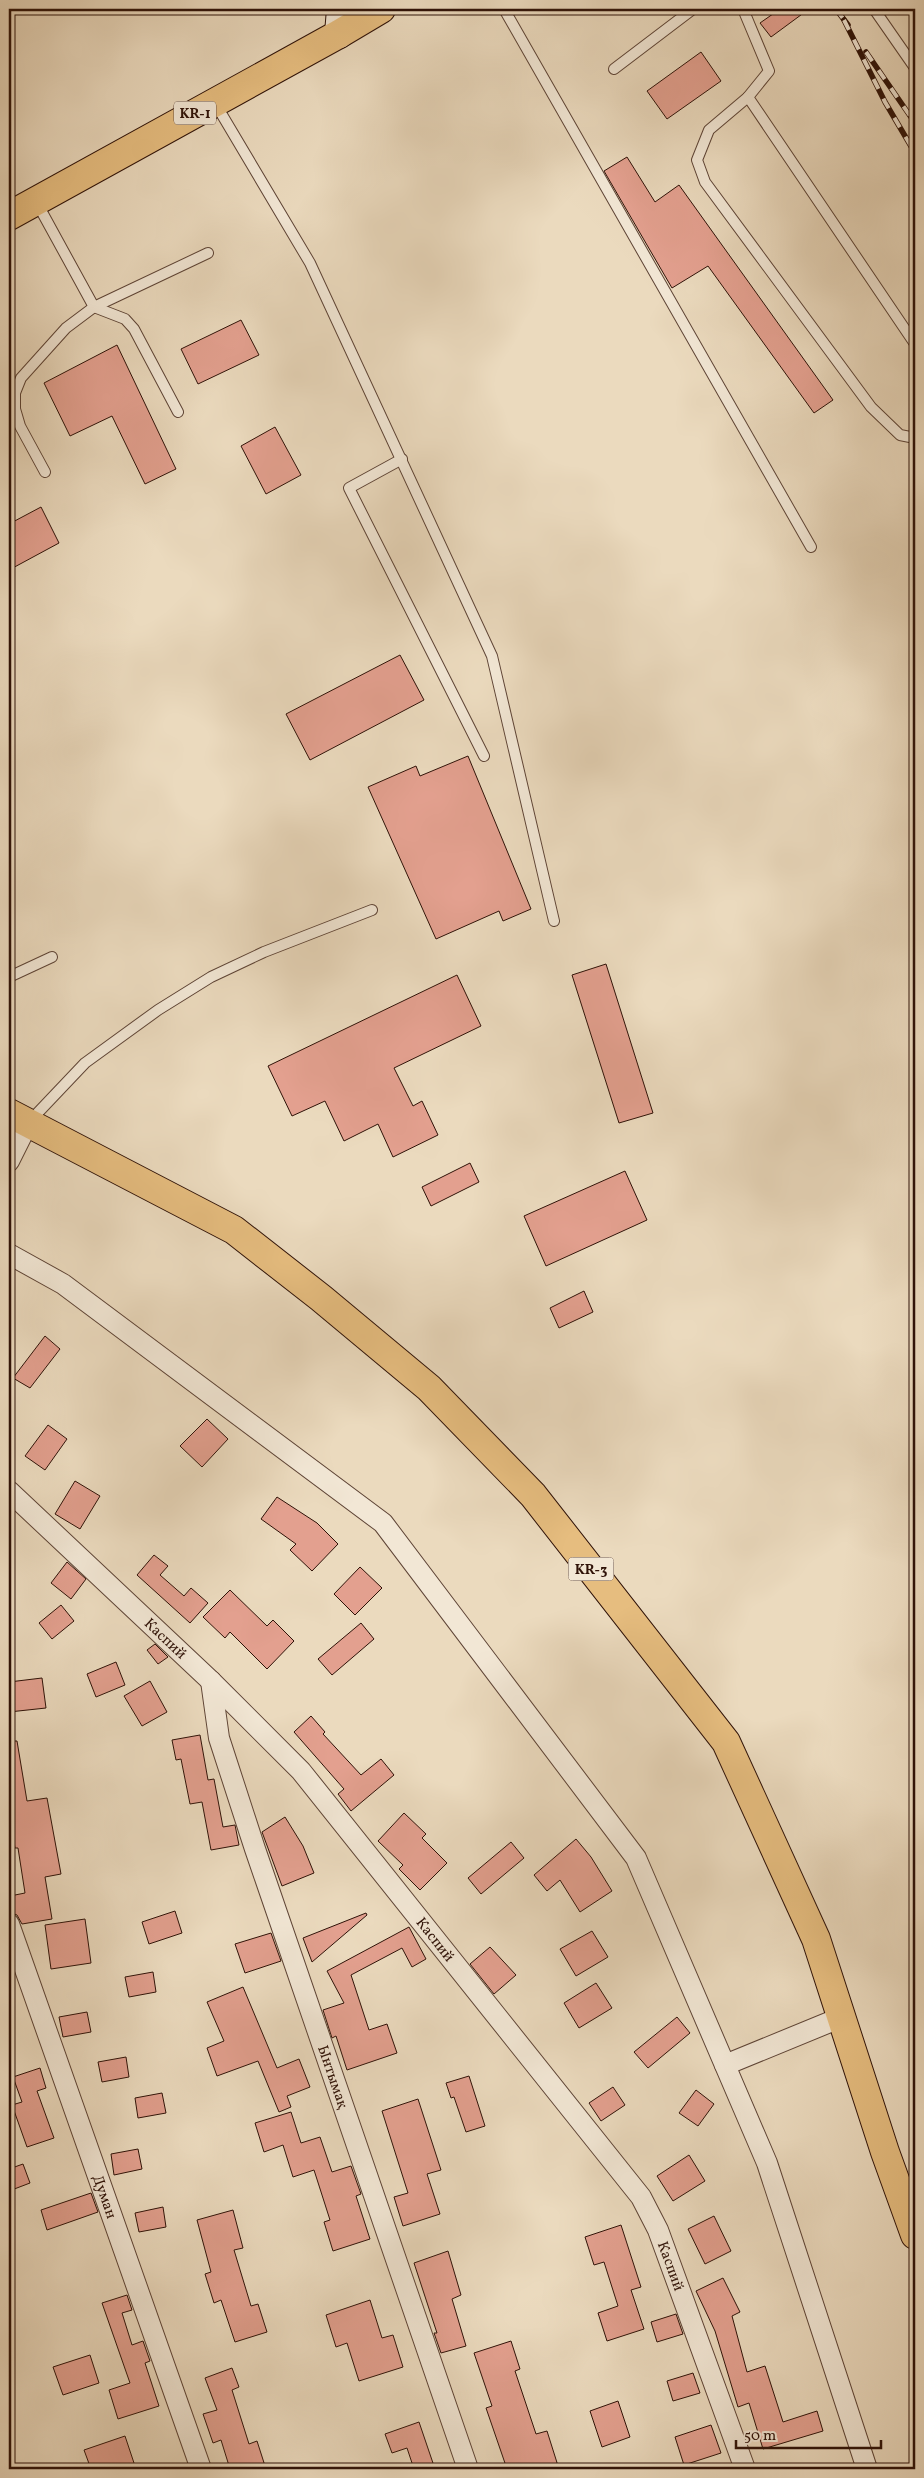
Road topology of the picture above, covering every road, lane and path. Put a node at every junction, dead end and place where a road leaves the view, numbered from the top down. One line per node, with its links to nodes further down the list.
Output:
1 (380, 9): 6 (main road, KR-1)
2 (504, 9): 20 (lane)
3 (693, 9): 8 (lane)
4 (743, 9): 9 (lane)
5 (874, 9): 7 (lane)
6 (340, 21): 10 (main road, KR-1)
7 (915, 68)
8 (614, 69)
9 (748, 97): 15 (lane); 17 (lane)
10 (214, 102): 11 (main road, KR-1); 18 (lane)
11 (36, 202): 12 (main road, KR-1); 14 (lane)
12 (9, 216)
13 (208, 252): 14 (lane)
14 (94, 307): 16 (lane); 19 (lane)
15 (915, 344)
16 (178, 412)
17 (915, 438)
18 (402, 459): 21 (lane); 23 (lane)
19 (45, 472)
20 (810, 546)
21 (484, 756)
22 (372, 910): 26 (lane)
23 (554, 921)
24 (52, 957): 25 (lane)
25 (9, 977)
26 (18, 1118): 27 (street); 32 (main road, KR-3)
27 (9, 1161)
28 (9, 1254): 33 (street)
29 (9, 1491): 30 (street, Каспий)
30 (211, 1680): 36 (street, Ынтымақ); 37 (street, Каспий)
31 (9, 1924): 35 (street, Думан)
32 (842, 2017): 33 (street); 34 (main road, KR-3)
33 (725, 2064): 38 (street)
34 (913, 2219)
35 (201, 2469)
36 (468, 2469)
37 (745, 2469)
38 (867, 2469)

